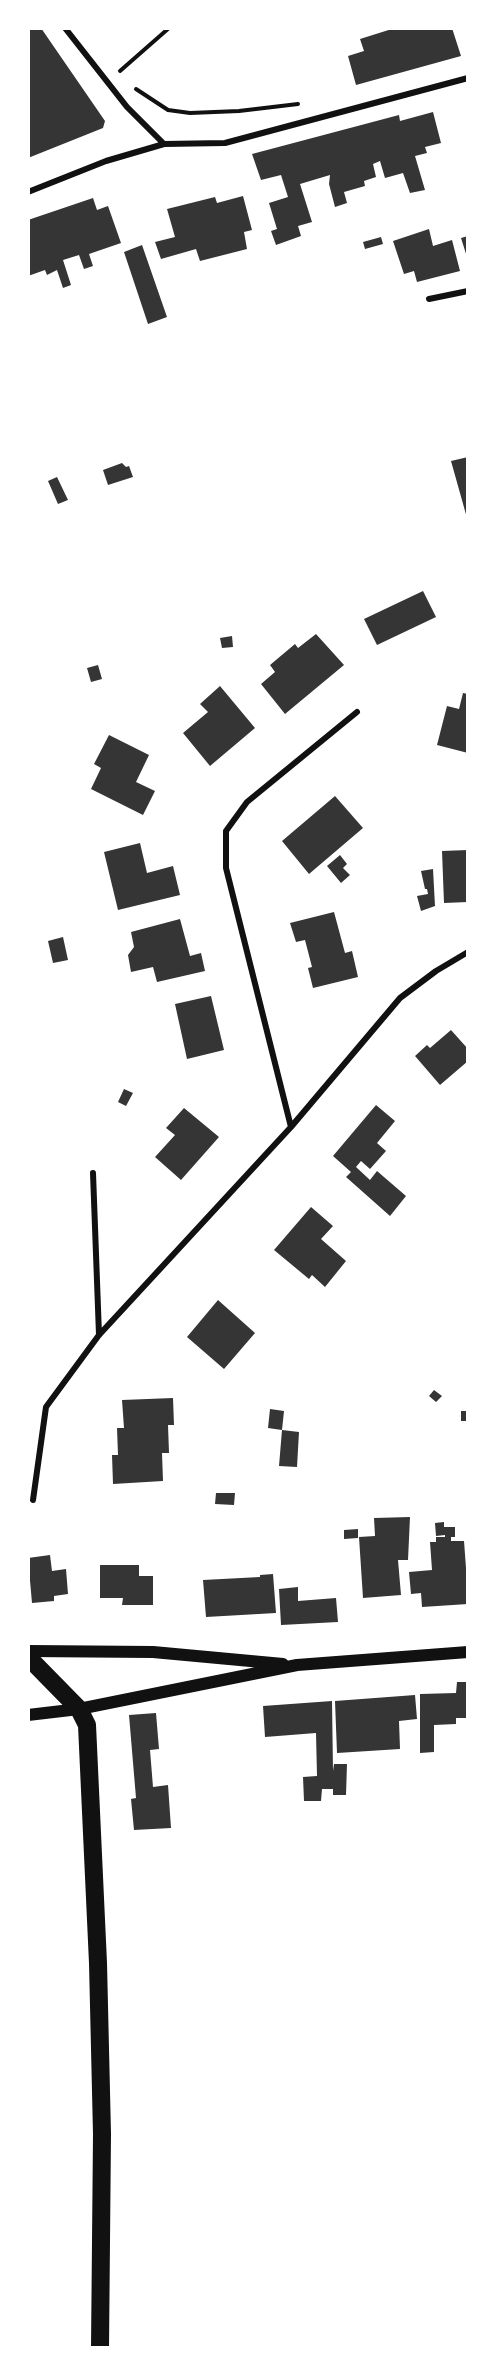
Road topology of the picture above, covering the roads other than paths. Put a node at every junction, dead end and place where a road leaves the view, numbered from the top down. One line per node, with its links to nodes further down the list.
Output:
1 (65, 28): 3 (street)
2 (468, 78): 3 (street)
3 (164, 144): 4 (street)
4 (28, 192)
5 (468, 291): 6 (street)
6 (429, 299)
7 (357, 712): 9 (street)
8 (468, 952): 9 (street)
9 (291, 1127): 11 (street)
10 (93, 1173): 11 (street)
11 (99, 1335): 12 (street)
12 (33, 1500)
13 (28, 1651): 16 (main road)
14 (468, 1652): 16 (main road)
15 (28, 1657): 17 (highway)
16 (297, 1665): 17 (main road)
17 (79, 1709): 18 (main road); 19 (highway)
18 (28, 1715)
19 (100, 2348)

